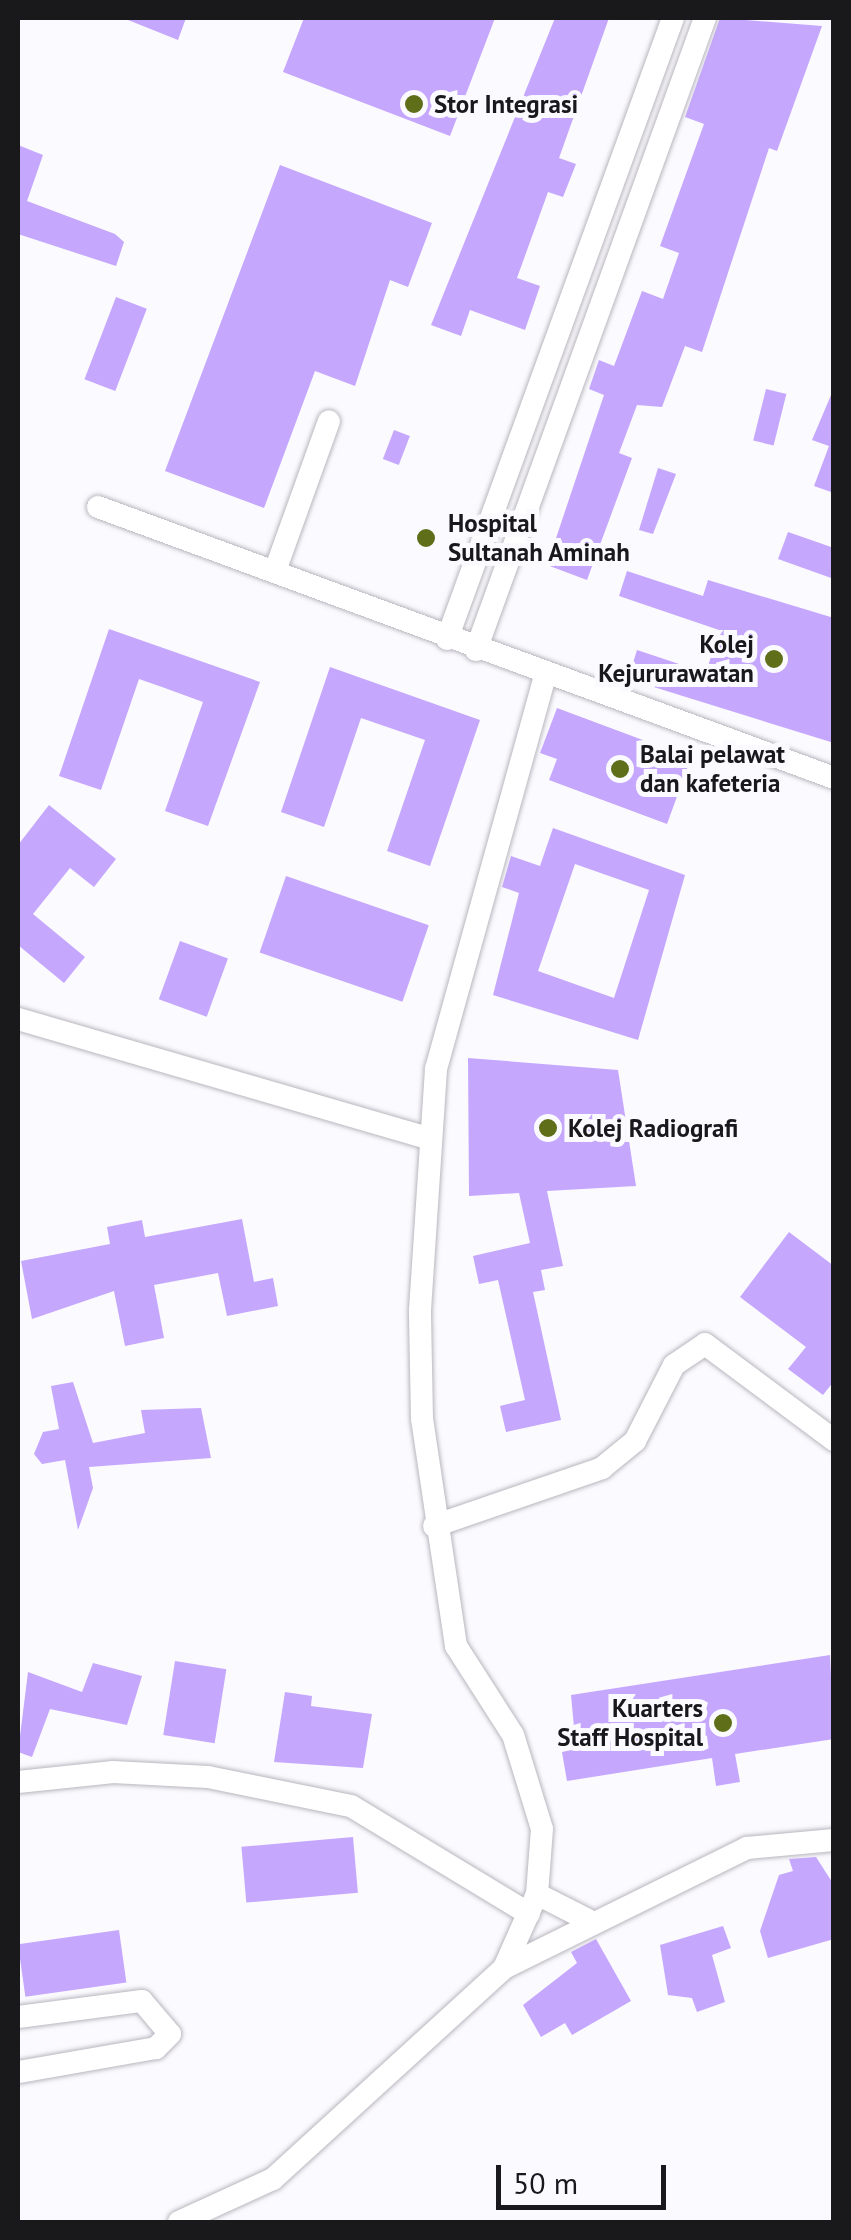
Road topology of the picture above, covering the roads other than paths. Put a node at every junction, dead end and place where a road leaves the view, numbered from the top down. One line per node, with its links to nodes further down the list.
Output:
1 (673, 18): 6 (street)
2 (705, 18): 7 (street)
3 (329, 420): 5 (street)
4 (98, 508): 5 (street)
5 (276, 571): 6 (street)
6 (448, 639): 7 (street)
7 (476, 650): 8 (street)
8 (545, 677): 9 (street); 11 (street)
9 (834, 778)
10 (18, 1019): 11 (street)
11 (426, 1137): 13 (street)
12 (834, 1440): 13 (street)
13 (434, 1526): 16 (street)
14 (18, 1782): 16 (street)
15 (834, 1840): 17 (street)
16 (533, 1904): 17 (street); 18 (street)
17 (588, 1920): 18 (street)
18 (504, 1968): 21 (street)
19 (18, 2017): 20 (street)
20 (18, 2072)
21 (179, 2222)

